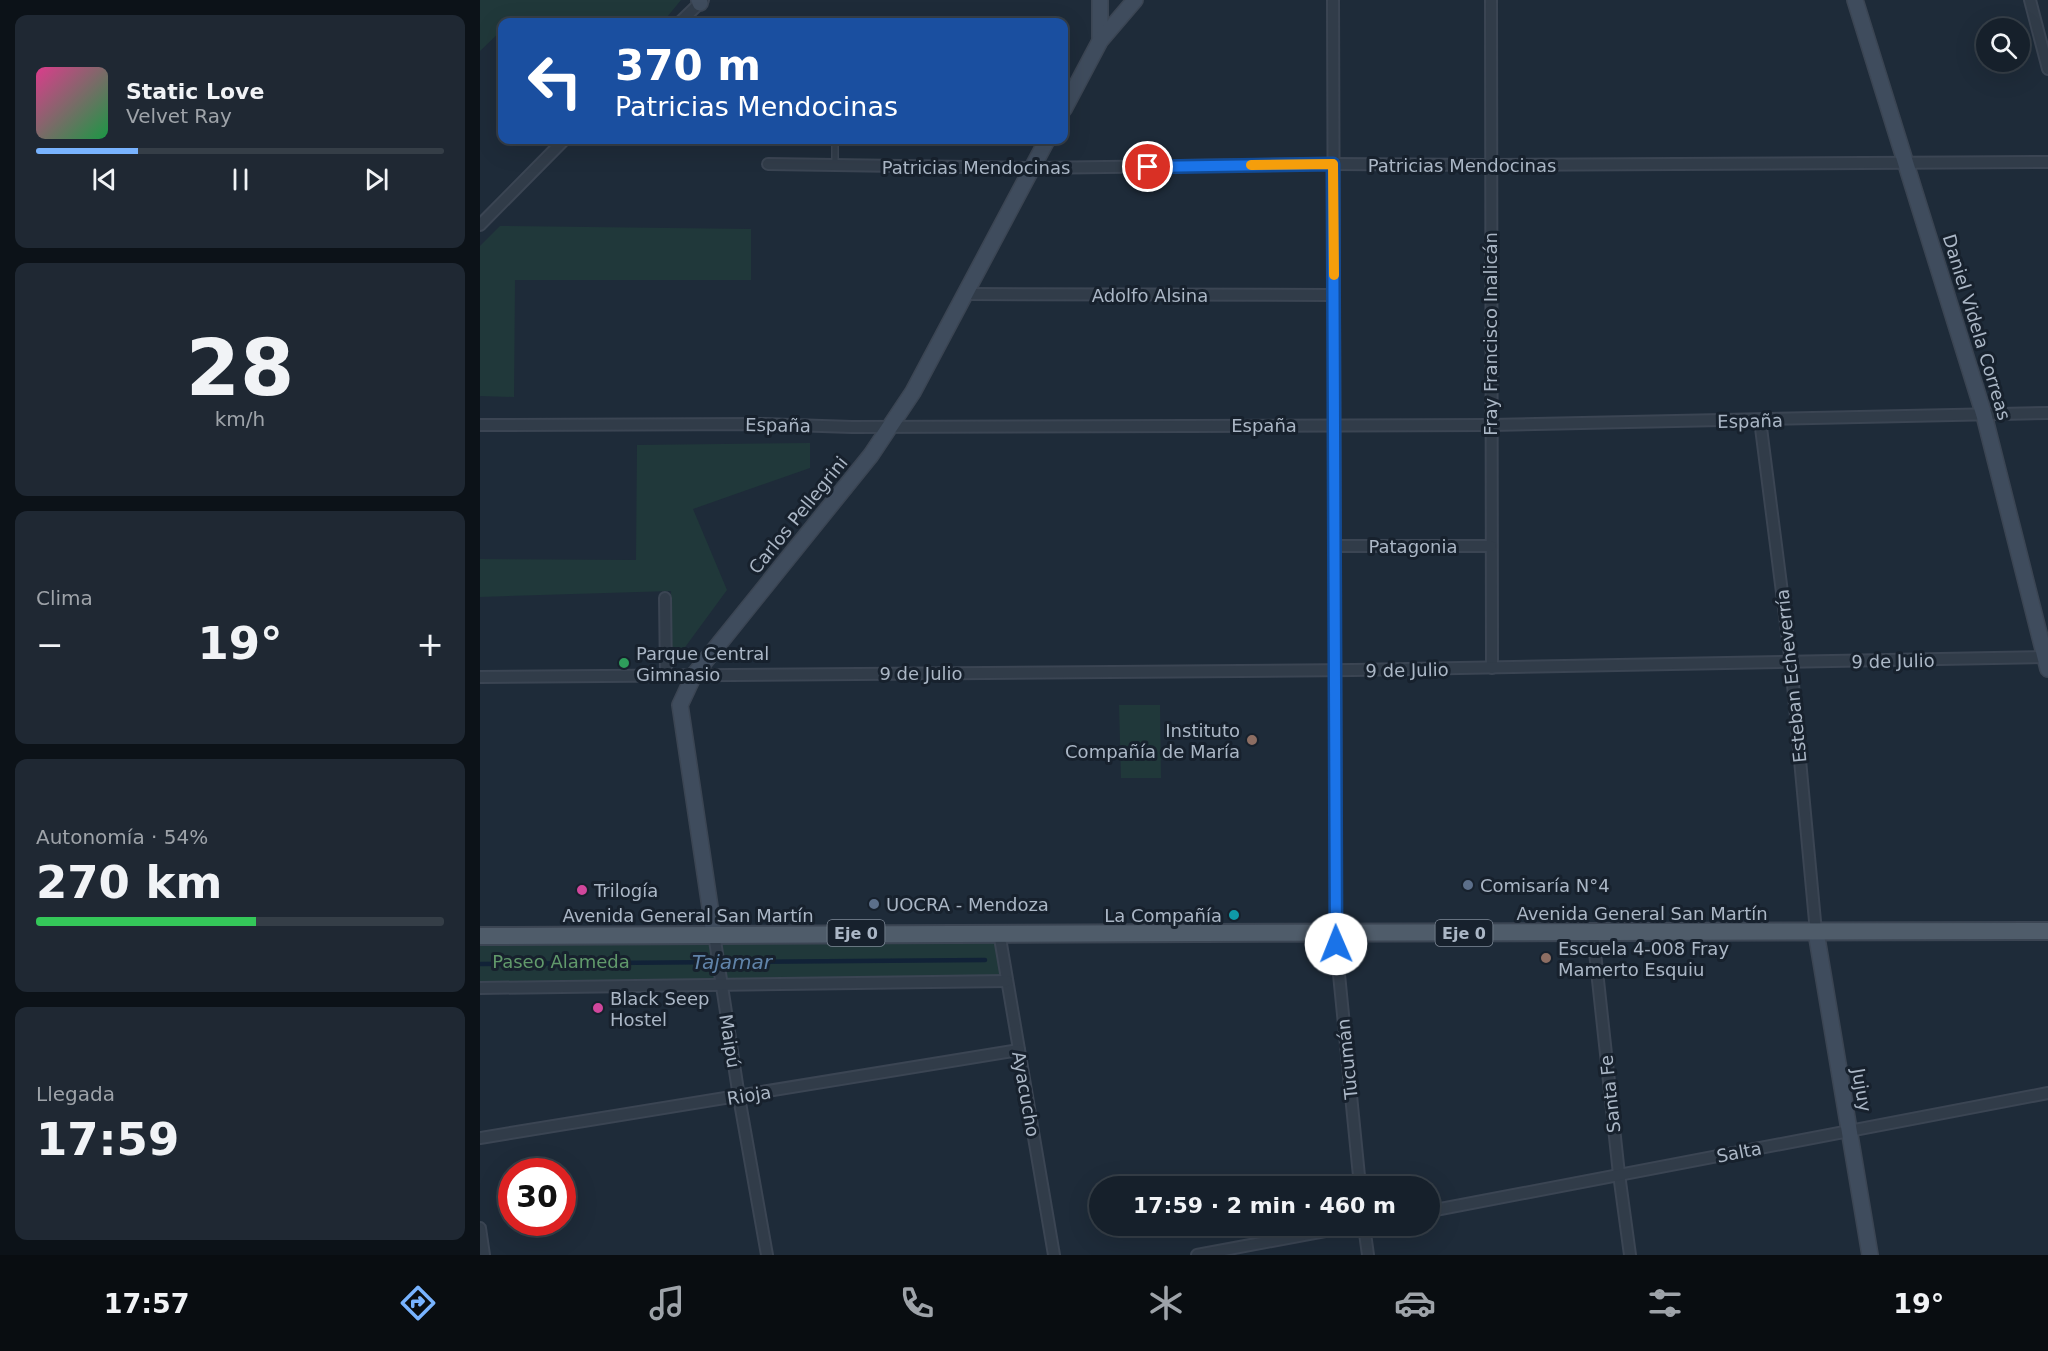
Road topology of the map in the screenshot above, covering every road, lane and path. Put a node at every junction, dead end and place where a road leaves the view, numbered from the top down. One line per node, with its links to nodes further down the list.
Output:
1 (1100, 0): 9 (street)
2 (1135, 0): 9 (street)
3 (1333, 0): 17 (street, Tucumán)
4 (1491, 0): 19 (street, Fray Francisco Inalicán)
5 (1855, 0): 18 (street, Daniel Videla Correas)
6 (2030, 0): 10 (street)
7 (701, 1): 8 (street)
8 (684, 18)
9 (1100, 41): 11 (street)
10 (2048, 69)
11 (1068, 101)
12 (560, 144): 22 (street)
13 (835, 144): 20 (lane)
14 (1045, 144): 21 (street, Carlos Pellegrini)
15 (2048, 162): 18 (street, Patricias Mendocinas)
16 (768, 164): 20 (street, Patricias Mendocinas)
17 (1333, 164): 19 (street, Patricias Mendocinas); 21 (street, Patricias Mendocinas); 24 (street, Tucumán)
18 (1907, 164): 19 (street, Patricias Mendocinas); 26 (street, Daniel Videla Correas)
19 (1490, 165): 30 (street, Fray Francisco Inalicán)
20 (835, 166): 21 (street, Patricias Mendocinas)
21 (1032, 168): 23 (street, Carlos Pellegrini)
22 (480, 225)
23 (966, 294): 24 (street, Adolfo Alsina); 31 (street, Carlos Pellegrini)
24 (1334, 295): 28 (street, Tucumán)
25 (2048, 413): 26 (street, España)
26 (1984, 415): 27 (street, España); 35 (street, Daniel Videla Correas)
27 (1760, 420): 30 (street, España); 36 (street, Esteban Echeverría)
28 (1333, 424): 30 (street, España); 31 (street, España); 32 (street, Tucumán)
29 (480, 425): 31 (street, España)
30 (1491, 425): 33 (street, Fray Francisco Inalicán)
31 (891, 427): 40 (street, Carlos Pellegrini)
32 (1334, 546): 33 (street, Patagonia); 38 (street, Tucumán)
33 (1491, 546): 37 (street, Fray Francisco Inalicán)
34 (664, 598): 39 (street)
35 (2047, 661): 36 (street, 9 de Julio)
36 (1791, 663): 37 (street, 9 de Julio); 44 (street, Esteban Echeverría)
37 (1492, 668): 38 (street, 9 de Julio)
38 (1335, 670): 40 (street, 9 de Julio); 45 (street, Tucumán)
39 (666, 675): 40 (street, 9 de Julio); 41 (street)
40 (694, 675): 46 (street, Carlos Pellegrini)
41 (480, 677)
42 (2048, 931): 44 (main road, Avenida General San Martín / Eje 0)
43 (999, 932): 45 (main road, Avenida General San Martín / Eje 0); 46 (main road, Avenida General San Martín / Eje 0); 49 (street, Ayacucho)
44 (1816, 932): 47 (main road, Avenida General San Martín / Eje 0); 55 (street, Jujuy)
45 (1335, 933): 47 (main road, Avenida General San Martín / Eje 0); 58 (street, Tucumán)
46 (714, 934): 48 (main road, Avenida General San Martín / Eje 0); 50 (street, Maipú)
47 (1593, 934): 57 (street, Santa Fe)
48 (480, 936)
49 (1007, 981): 50 (street); 52 (street, Ayacucho)
50 (721, 984): 51 (street); 54 (street, Maipú)
51 (480, 988)
52 (1019, 1050): 54 (street, Rioja); 65 (street, Ayacucho)
53 (2048, 1093): 55 (street, Salta)
54 (739, 1097): 56 (street, Rioja); 64 (street, Maipú)
55 (1849, 1131): 57 (street, Salta); 69 (street, Jujuy)
56 (480, 1138)
57 (1619, 1174): 59 (street, Salta); 68 (street, Santa Fe)
58 (1358, 1176)
59 (1440, 1209)
60 (480, 1228): 63 (street)
61 (1299, 1236): 66 (street)
62 (1365, 1236): 67 (street)
63 (484, 1255)
64 (767, 1255)
65 (1054, 1255)
66 (1197, 1255)
67 (1368, 1255)
68 (1630, 1255)
69 (1870, 1255)

